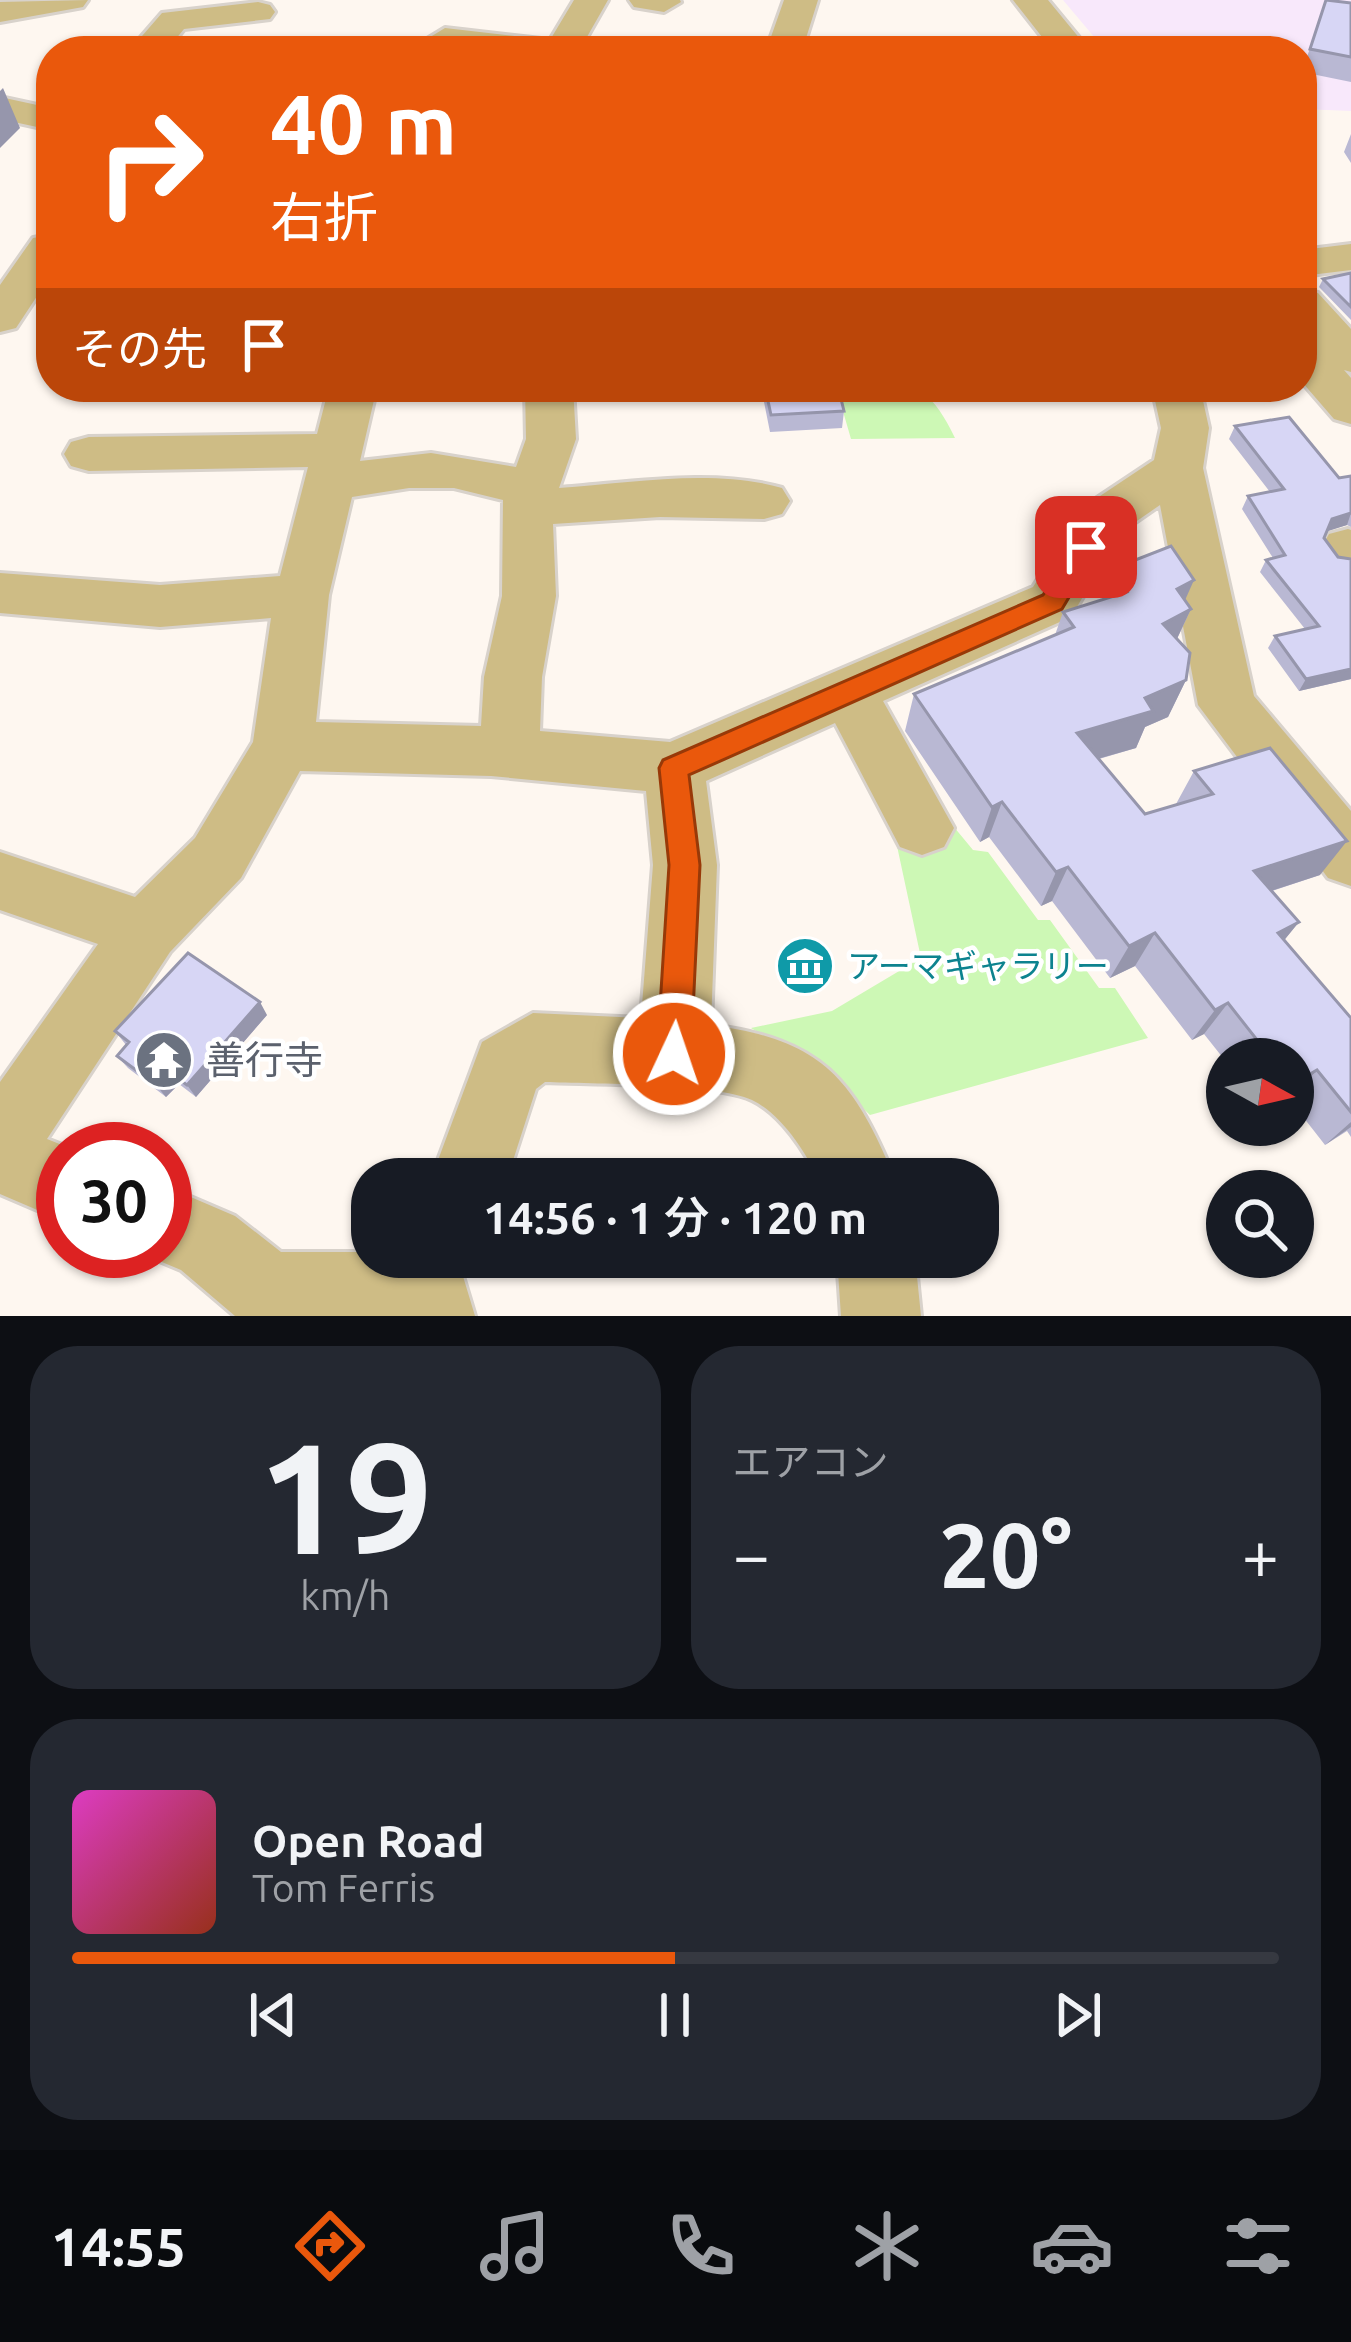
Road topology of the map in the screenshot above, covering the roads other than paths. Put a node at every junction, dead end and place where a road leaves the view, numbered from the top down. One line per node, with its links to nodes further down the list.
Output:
1 (71, 0): 8 (street)
2 (466, 0): 11 (street)
3 (590, 0): 12 (street)
4 (801, 0): 13 (street)
5 (995, 0): 14 (street)
6 (1030, 0): 15 (street)
7 (260, 6): 9 (street); 10 (street)
8 (0, 12)
9 (160, 36)
10 (267, 36)
11 (446, 36)
12 (568, 36)
13 (789, 36)
14 (1024, 36)
15 (1060, 36)
16 (0, 108): 17 (street)
17 (36, 116)
18 (0, 246): 19 (street)
19 (36, 247)
20 (1351, 257): 21 (street)
21 (1317, 261)
22 (36, 267): 23 (street)
23 (0, 318)
24 (1317, 319): 25 (street)
25 (1351, 356)
26 (1317, 369): 30 (street)
27 (349, 402): 32 (street)
28 (550, 402): 34 (street)
29 (1179, 402): 33 (street)
30 (1351, 408)
31 (89, 454): 32 (street)
32 (333, 467): 34 (street); 37 (street)
33 (1178, 468): 38 (street); 43 (street)
34 (530, 499): 35 (street); 40 (street)
35 (764, 501)
36 (0, 593): 37 (street)
37 (302, 595): 39 (street)
38 (848, 692): 41 (street); 42 (street)
39 (283, 746): 40 (street); 45 (street)
40 (509, 753): 41 (street)
41 (674, 768): 46 (street)
42 (922, 828)
43 (1351, 858)
44 (0, 881): 45 (street)
45 (146, 931): 47 (street)
46 (674, 1054): 49 (street); 50 (street)
47 (7, 1122): 48 (street)
48 (36, 1154)
49 (476, 1158)
50 (847, 1158)
51 (192, 1237): 53 (street)
52 (878, 1278): 54 (street)
53 (436, 1288)
54 (881, 1316)

